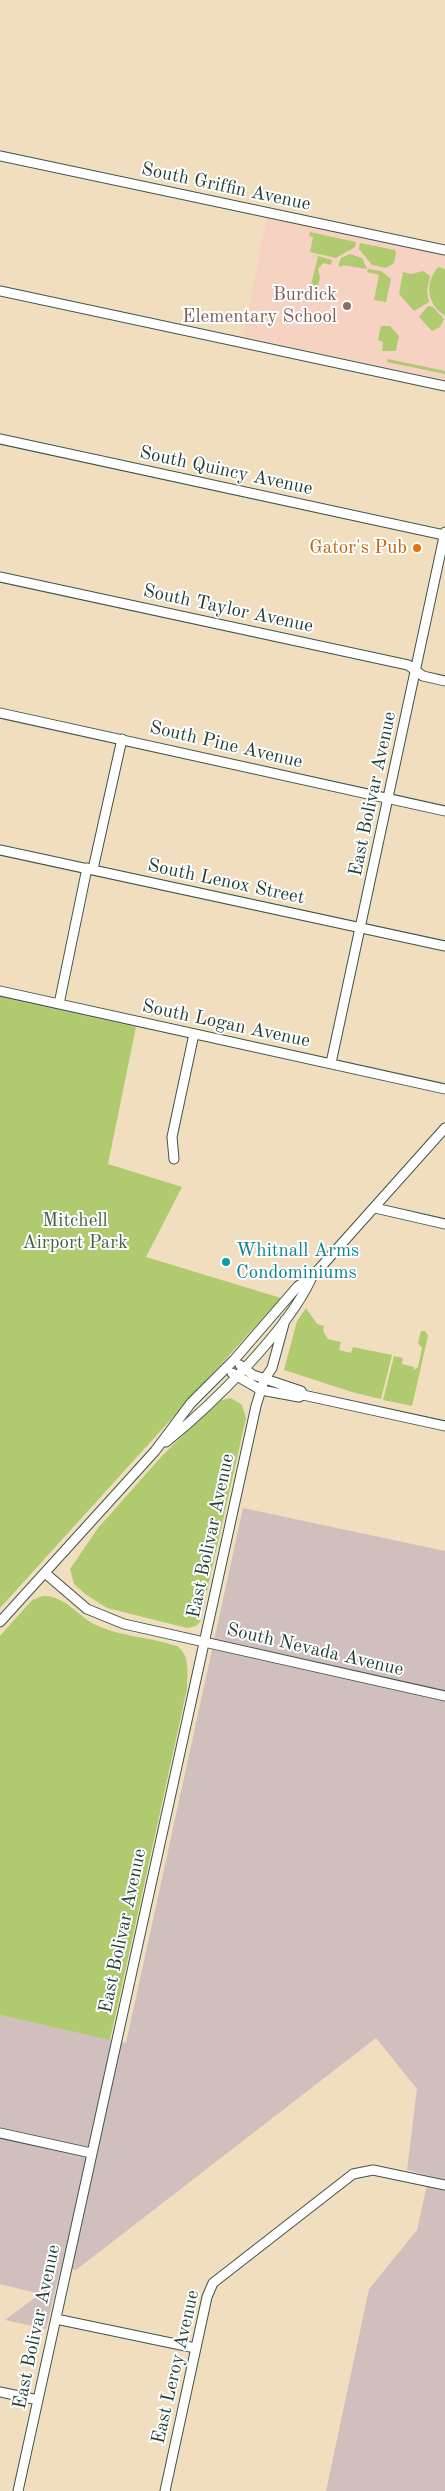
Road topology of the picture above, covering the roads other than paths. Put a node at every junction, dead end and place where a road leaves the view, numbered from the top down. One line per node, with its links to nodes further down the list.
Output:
1 (0, 156): 2 (street, South Griffin Avenue)
2 (445, 250)
3 (0, 291): 4 (street)
4 (445, 386)
5 (0, 439): 6 (street, South Quincy Avenue)
6 (445, 534): 8 (street, East Bolivar Avenue)
7 (0, 577): 8 (street, South Taylor Avenue)
8 (416, 671): 9 (street, South Taylor Avenue); 12 (street, East Bolivar Avenue)
9 (445, 681)
10 (0, 713): 11 (street, South Pine Avenue)
11 (122, 739): 12 (street, South Pine Avenue); 15 (street)
12 (388, 798): 13 (street, South Pine Avenue); 16 (street, East Bolivar Avenue)
13 (445, 810)
14 (0, 850): 15 (street, South Lenox Street)
15 (90, 869): 16 (street, South Lenox Street); 19 (street)
16 (360, 928): 17 (street, South Lenox Street); 21 (street, East Bolivar Avenue)
17 (445, 946)
18 (0, 991): 19 (street, South Logan Avenue)
19 (59, 1004): 20 (street, South Logan Avenue)
20 (194, 1034): 21 (street, South Logan Avenue); 24 (street)
21 (331, 1063): 22 (street, South Logan Avenue)
22 (445, 1089)
23 (445, 1128): 25 (street)
24 (174, 1159)
25 (375, 1208): 26 (street); 27 (street)
26 (445, 1224)
27 (311, 1278): 28 (street); 29 (street)
28 (285, 1320): 31 (street); 33 (street, East Bolivar Avenue)
29 (234, 1360): 30 (street); 31 (street)
30 (226, 1368): 32 (street); 37 (street)
31 (244, 1368): 32 (street); 33 (street)
32 (236, 1376): 34 (street); 37 (street)
33 (264, 1380): 34 (street, East Bolivar Avenue); 35 (street)
34 (261, 1390): 35 (street); 40 (street, East Bolivar Avenue)
35 (303, 1395): 36 (street)
36 (445, 1426)
37 (155, 1451): 38 (street)
38 (45, 1572): 39 (street); 40 (street, South Nevada Avenue)
39 (0, 1622)
40 (204, 1642): 41 (street, South Nevada Avenue); 43 (street, East Bolivar Avenue)
41 (445, 1696)
42 (0, 2133): 43 (street)
43 (91, 2153): 45 (street, East Bolivar Avenue)
44 (445, 2185): 46 (street, East Leroy Avenue)
45 (56, 2319): 46 (street); 48 (street, East Bolivar Avenue)
46 (195, 2348): 50 (street, East Leroy Avenue)
47 (0, 2392): 48 (street)
48 (38, 2400): 49 (street, East Bolivar Avenue)
49 (18, 2491)
50 (165, 2491)

